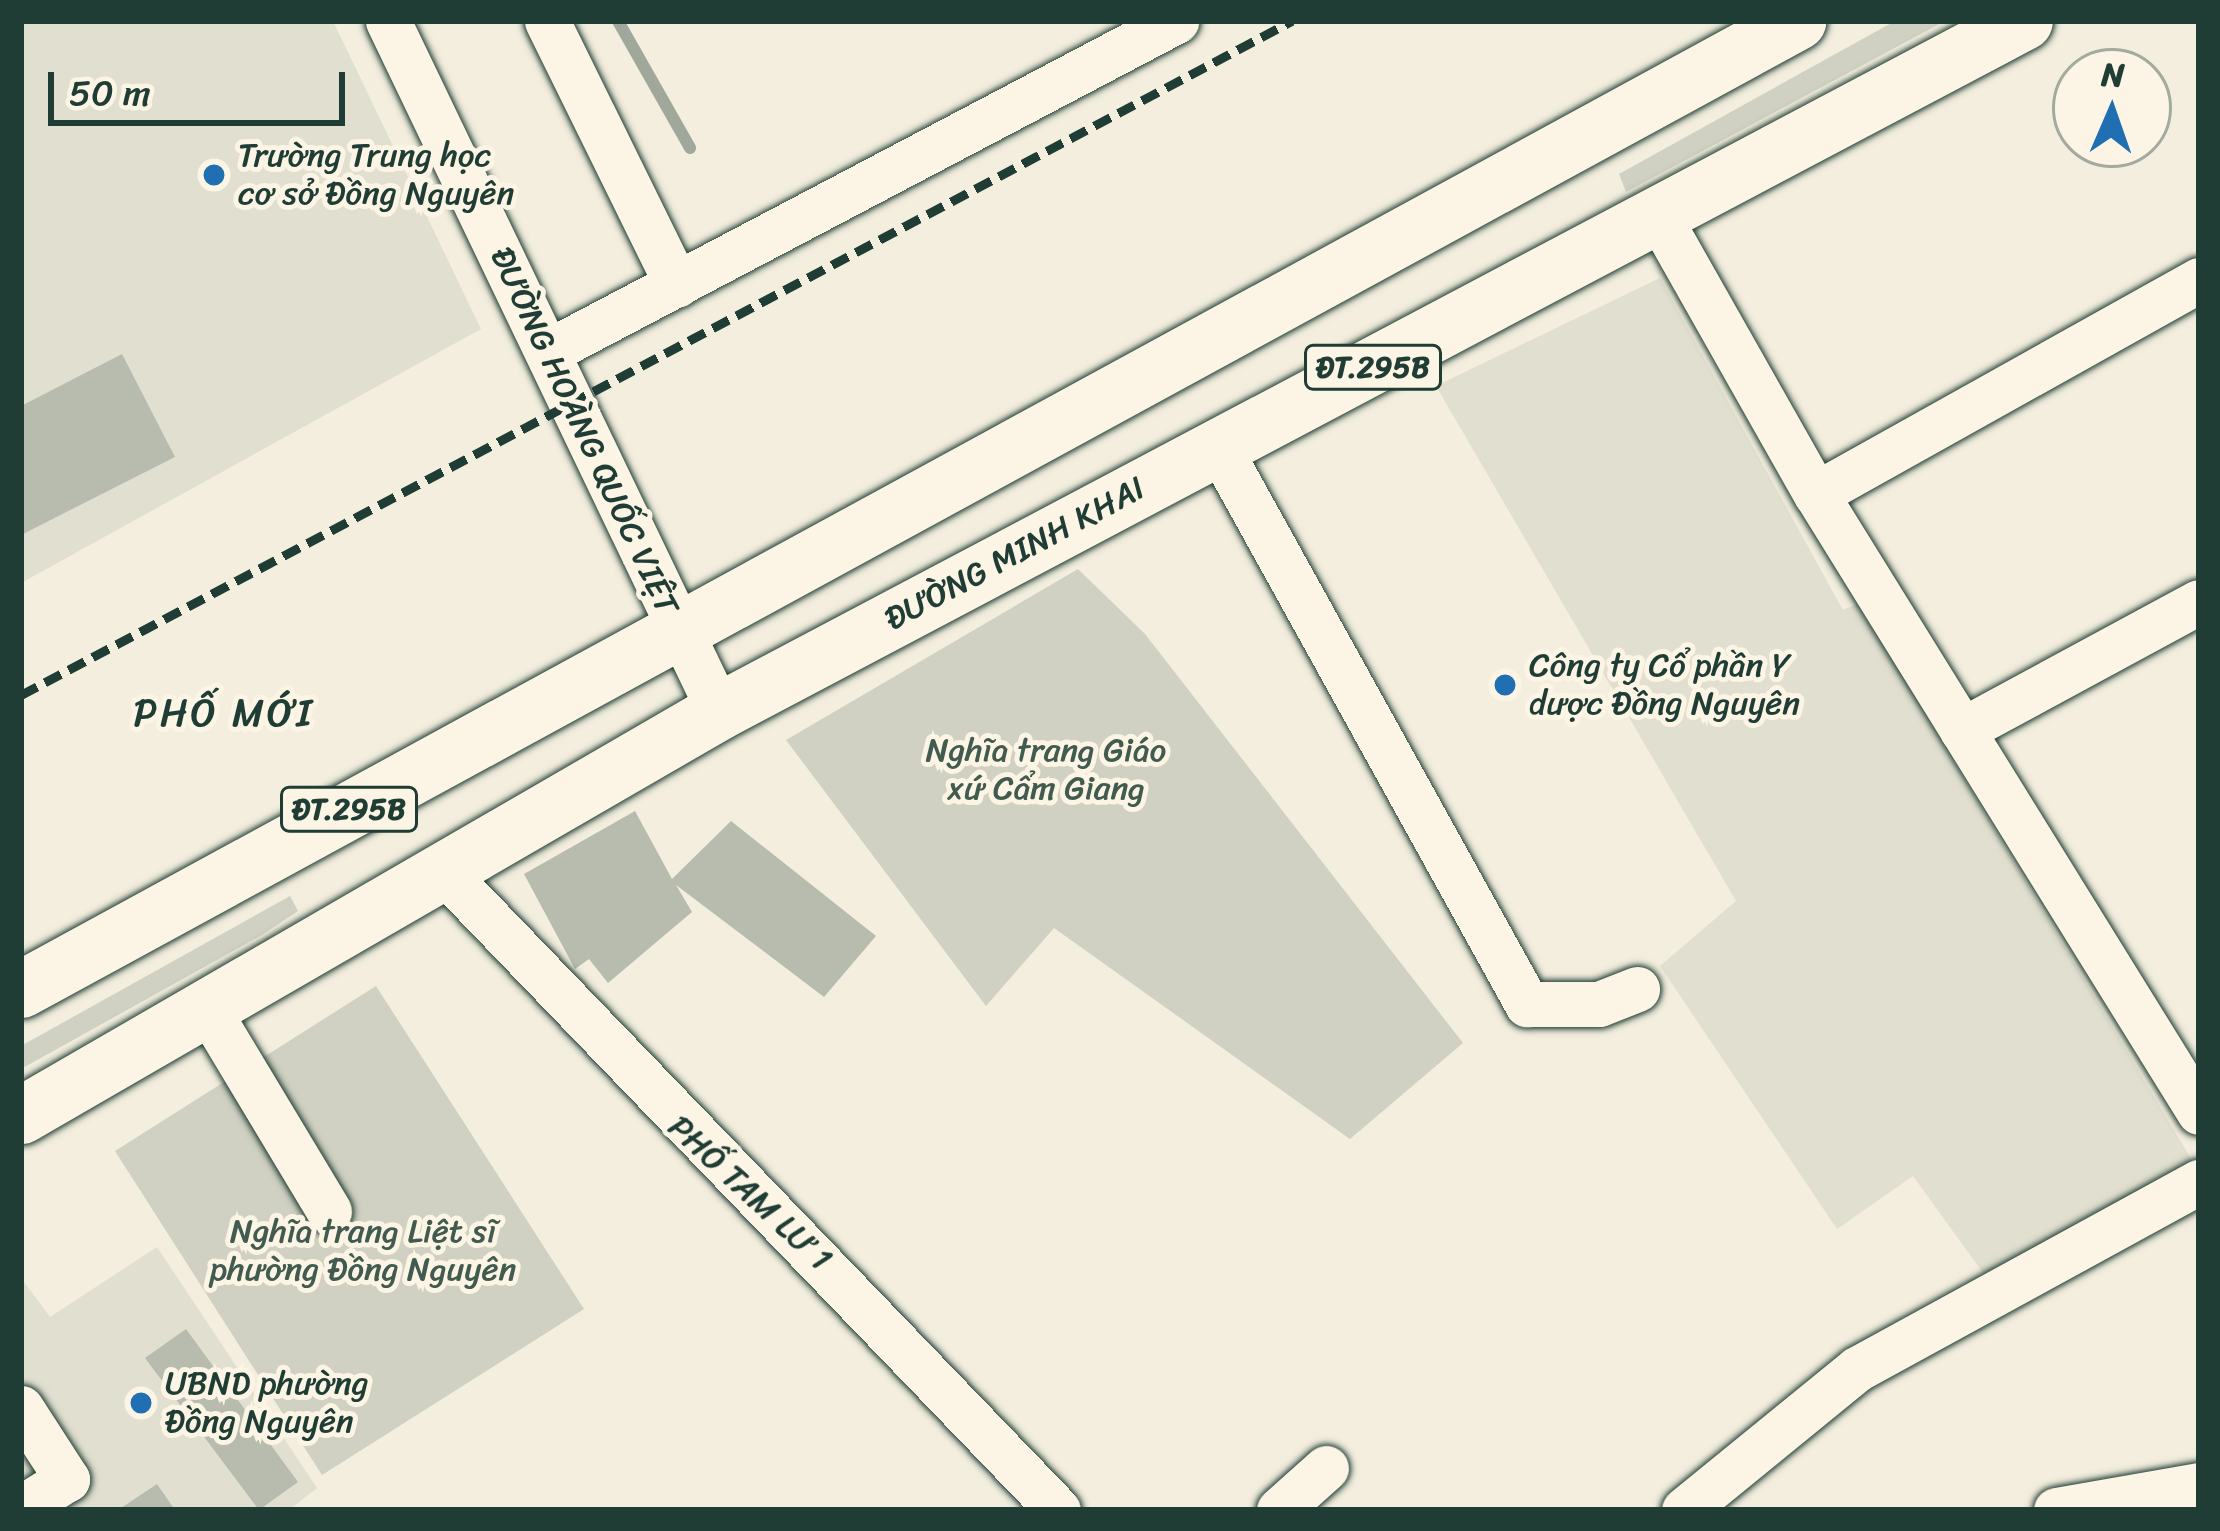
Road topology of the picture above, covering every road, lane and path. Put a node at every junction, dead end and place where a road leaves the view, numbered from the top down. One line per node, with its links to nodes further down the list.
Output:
1 (388, 21): 9 (street, ĐƯỜNG HOÀNG QUỐC VIỆT)
2 (547, 21): 8 (street)
3 (1176, 21): 8 (street)
4 (1797, 21): 13 (main road, ĐT.295B)
5 (2024, 21): 6 (main road, ĐƯỜNG MINH KHAI / ĐT.295B)
6 (1659, 217): 10 (main road, ĐƯỜNG MINH KHAI / ĐT.295B); 11 (street)
7 (2199, 280): 11 (street)
8 (677, 285): 9 (street)
9 (549, 351): 13 (street, ĐƯỜNG HOÀNG QUỐC VIỆT)
10 (1219, 448): 14 (main road, ĐƯỜNG MINH KHAI / ĐT.295B); 18 (street)
11 (1816, 494): 15 (street)
12 (2199, 602): 15 (street)
13 (678, 630): 14 (street, ĐƯỜNG HOÀNG QUỐC VIỆT); 17 (main road, ĐT.295B)
14 (719, 711): 16 (main road, ĐƯỜNG MINH KHAI / ĐT.295B)
15 (1962, 730): 20 (street)
16 (445, 872): 19 (main road, ĐƯỜNG MINH KHAI / ĐT.295B); 28 (street, PHỐ TAM LƯ 1)
17 (21, 989)
18 (1637, 989)
19 (207, 1008): 21 (main road, ĐƯỜNG MINH KHAI / ĐT.295B); 23 (street)
20 (2199, 1112)
21 (21, 1115)
22 (2199, 1182): 30 (street)
23 (329, 1211)
24 (21, 1408): 27 (street)
25 (1326, 1468): 29 (street)
26 (2199, 1485): 31 (street)
27 (21, 1508)
28 (1058, 1510)
29 (1279, 1510)
30 (1684, 1510)
31 (2056, 1510)

